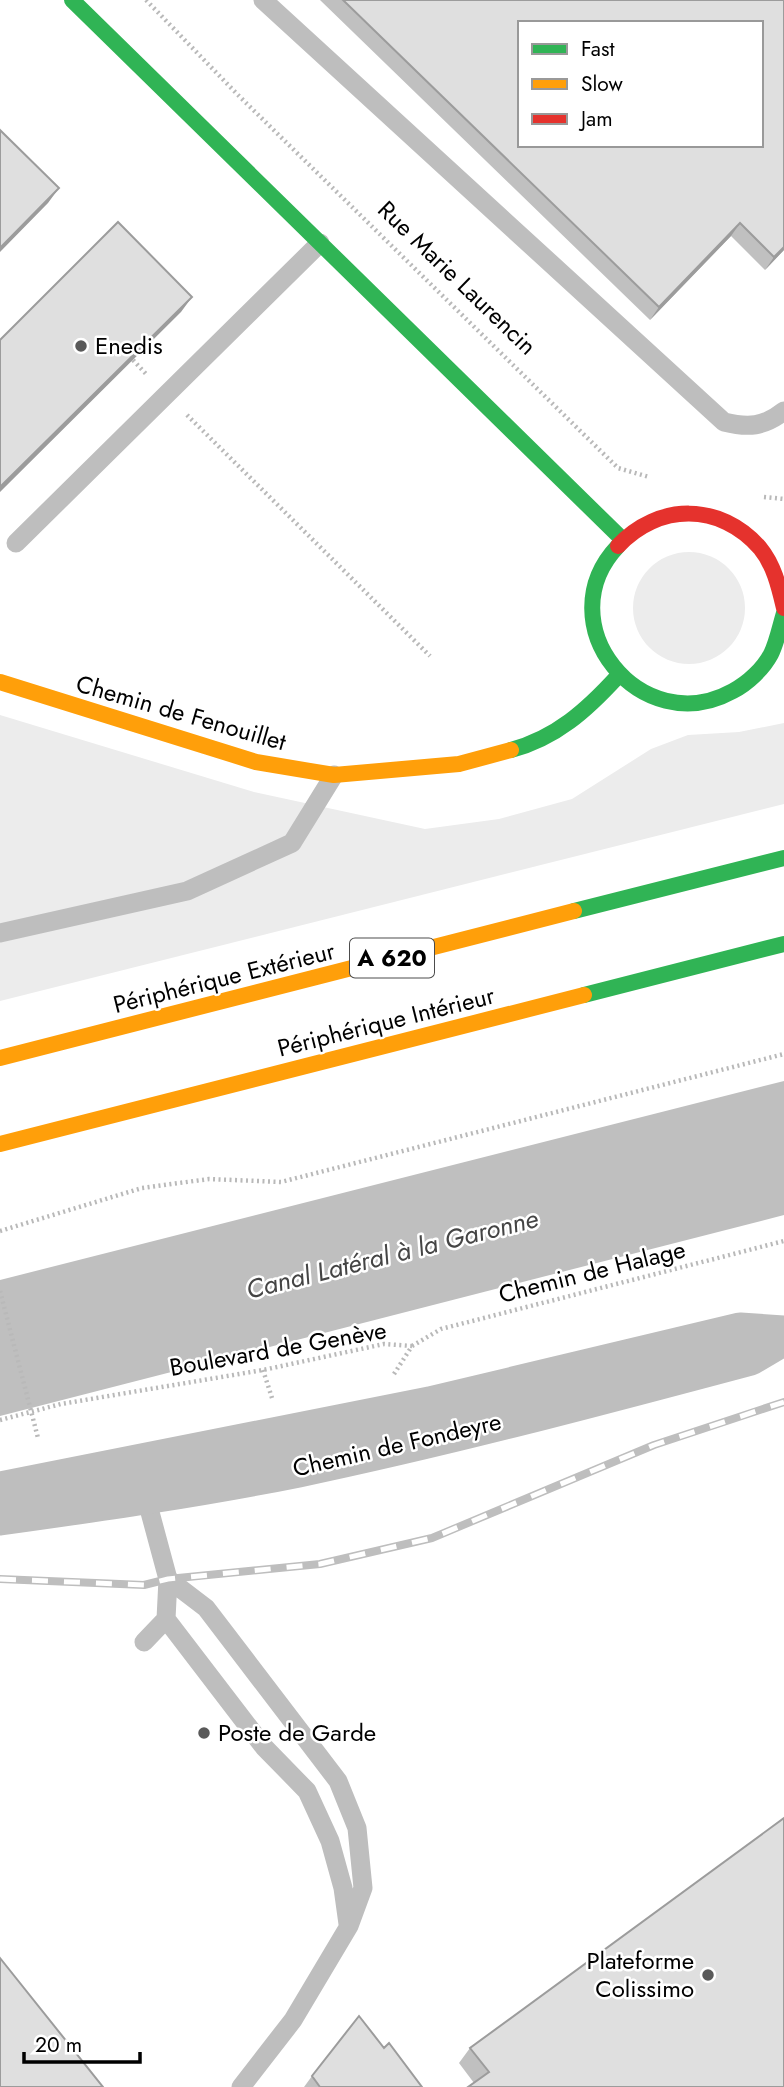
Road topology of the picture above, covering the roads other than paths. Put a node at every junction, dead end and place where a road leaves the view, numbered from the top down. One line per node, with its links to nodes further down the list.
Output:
1 (72, 0): 3 (main road)
2 (262, 0): 4 (lane)
3 (320, 243): 7 (main road); 8 (lane)
4 (784, 411)
5 (745, 530): 6 (main road); 7 (main road); 9 (main road)
6 (768, 533)
7 (621, 538): 12 (main road)
8 (16, 543)
9 (784, 610): 10 (main road)
10 (783, 632): 11 (main road)
11 (777, 667): 12 (main road)
12 (618, 676): 14 (main road, Chemin de Fenouillet)
13 (0, 682): 14 (main road, Chemin de Fenouillet)
14 (334, 775): 16 (lane)
15 (784, 858): 18 (main road, Périphérique Extérieur / A 620)
16 (0, 933)
17 (784, 944): 19 (main road, Périphérique Intérieur)
18 (0, 1058)
19 (0, 1144)
20 (784, 1335): 21 (street, Chemin de Fondeyre)
21 (141, 1481): 22 (street, Chemin de Fondeyre); 23 (street, Chemin de Fondeyre); 24 (lane)
22 (0, 1490)
23 (0, 1517)
24 (168, 1579): 25 (lane); 27 (lane)
25 (166, 1619): 26 (lane); 27 (lane)
26 (144, 1642)
27 (349, 1926): 28 (lane)
28 (241, 2087)

